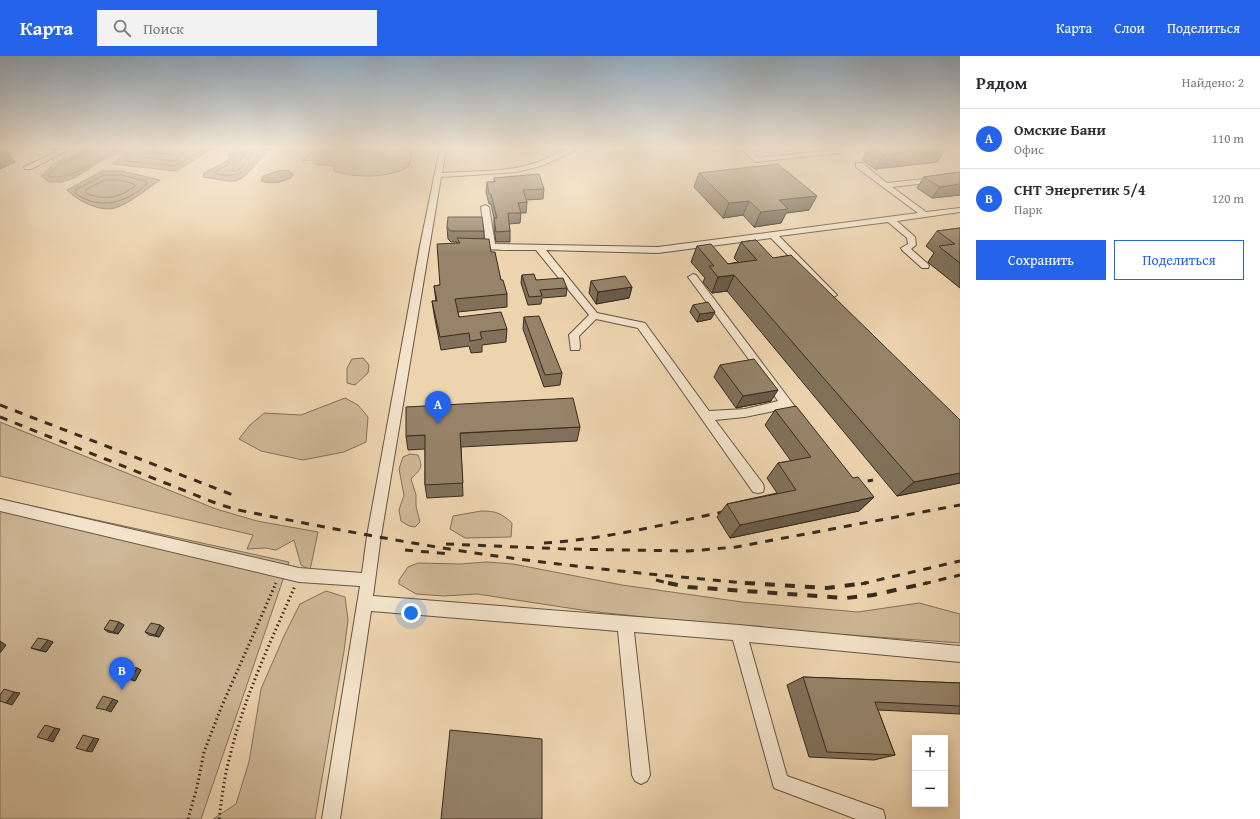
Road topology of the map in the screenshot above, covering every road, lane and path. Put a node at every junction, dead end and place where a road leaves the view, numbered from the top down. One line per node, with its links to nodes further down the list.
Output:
1 (437, 184): 25 (street)
2 (883, 184): 4 (street)
3 (906, 184): 4 (street)
4 (886, 186): 7 (street)
5 (485, 207): 11 (street)
6 (960, 210): 7 (street)
7 (925, 215): 8 (street)
8 (891, 220): 9 (street); 13 (street)
9 (773, 235): 12 (street); 15 (street)
10 (469, 246): 11 (street)
11 (491, 247): 12 (street)
12 (540, 249): 16 (street)
13 (925, 266)
14 (693, 277): 18 (street)
15 (839, 302)
16 (594, 315): 17 (street); 19 (street)
17 (575, 347)
18 (786, 404): 19 (street); 20 (street)
19 (707, 416): 21 (street)
20 (805, 427)
21 (758, 488)
22 (0, 505): 23 (street)
23 (281, 570): 24 (street); 32 (path)
24 (299, 576): 25 (street); 33 (path)
25 (368, 580): 26 (street)
26 (365, 603): 27 (street); 34 (street)
27 (625, 624): 28 (street); 30 (street)
28 (739, 633): 29 (street); 31 (street)
29 (960, 654)
30 (641, 775)
31 (876, 817)
32 (188, 819)
33 (219, 819)
34 (331, 819)

